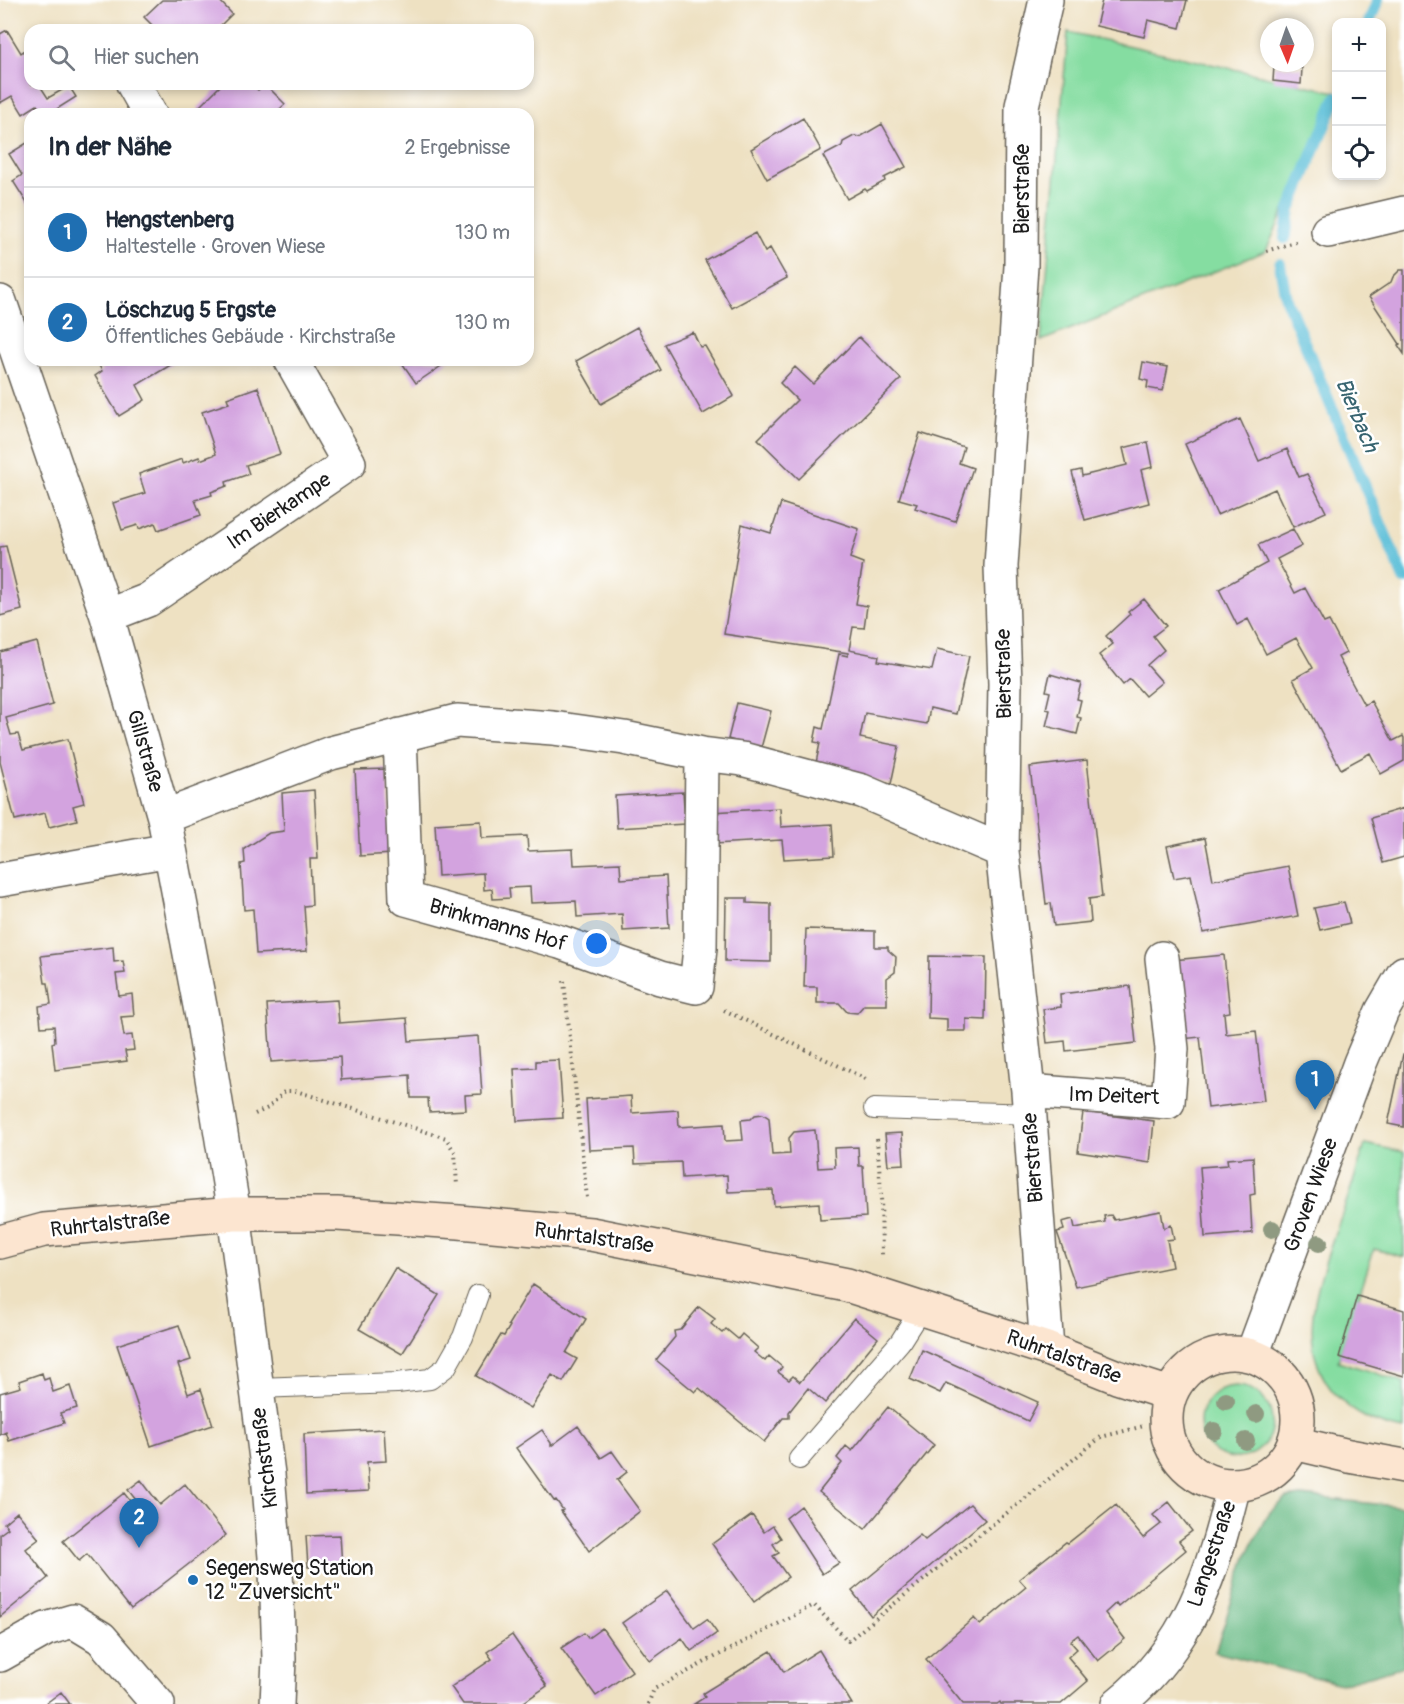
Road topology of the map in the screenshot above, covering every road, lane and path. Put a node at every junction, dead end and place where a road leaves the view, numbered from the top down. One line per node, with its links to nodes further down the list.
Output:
1 (1046, 0): 13 (street, Bierstraße)
2 (136, 90): 3 (street)
3 (147, 108)
4 (1404, 213): 5 (street)
5 (1328, 231)
6 (0, 302): 8 (street, Gillstraße)
7 (294, 366): 8 (street, Im Bierkampe)
8 (106, 616): 11 (street, Gillstraße)
9 (400, 735): 10 (street); 11 (street); 15 (street, Brinkmanns Hof)
10 (702, 754): 13 (street); 18 (street)
11 (164, 817): 12 (street, Gillstraße)
12 (170, 850): 14 (street); 21 (street, Gillstraße)
13 (1002, 851): 19 (street, Bierstraße)
14 (0, 880)
15 (560, 942): 18 (street, Brinkmanns Hof); 24 (path)
16 (1162, 958): 19 (street, Im Deitert)
17 (1404, 973): 30 (street, Groven Wiese)
18 (696, 987): 20 (path)
19 (1029, 1103): 20 (lane); 29 (street, Bierstraße)
20 (874, 1109): 27 (path)
21 (220, 1128): 22 (street, Gillstraße); 23 (path)
22 (234, 1214): 23 (main road, Ruhrtalstraße); 25 (main road, Ruhrtalstraße); 31 (street, Kirchstraße)
23 (459, 1222): 24 (main road, Ruhrtalstraße)
24 (591, 1234): 27 (main road, Ruhrtalstraße)
25 (0, 1242)
26 (478, 1295): 31 (lane)
27 (883, 1295): 28 (main road, Ruhrtalstraße)
28 (921, 1309): 29 (main road, Ruhrtalstraße); 34 (lane)
29 (1047, 1349): 32 (main road, Ruhrtalstraße)
30 (1252, 1355): 32 (main road); 33 (main road)
31 (257, 1388): 39 (street, Kirchstraße)
32 (1167, 1407): 36 (main road); 40 (path)
33 (1294, 1443): 35 (main road); 36 (main road)
34 (799, 1459)
35 (1404, 1466)
36 (1234, 1485): 41 (street, Langestraße)
37 (0, 1654): 38 (street)
38 (158, 1704)
39 (277, 1704)
40 (648, 1704)
41 (1118, 1704)

